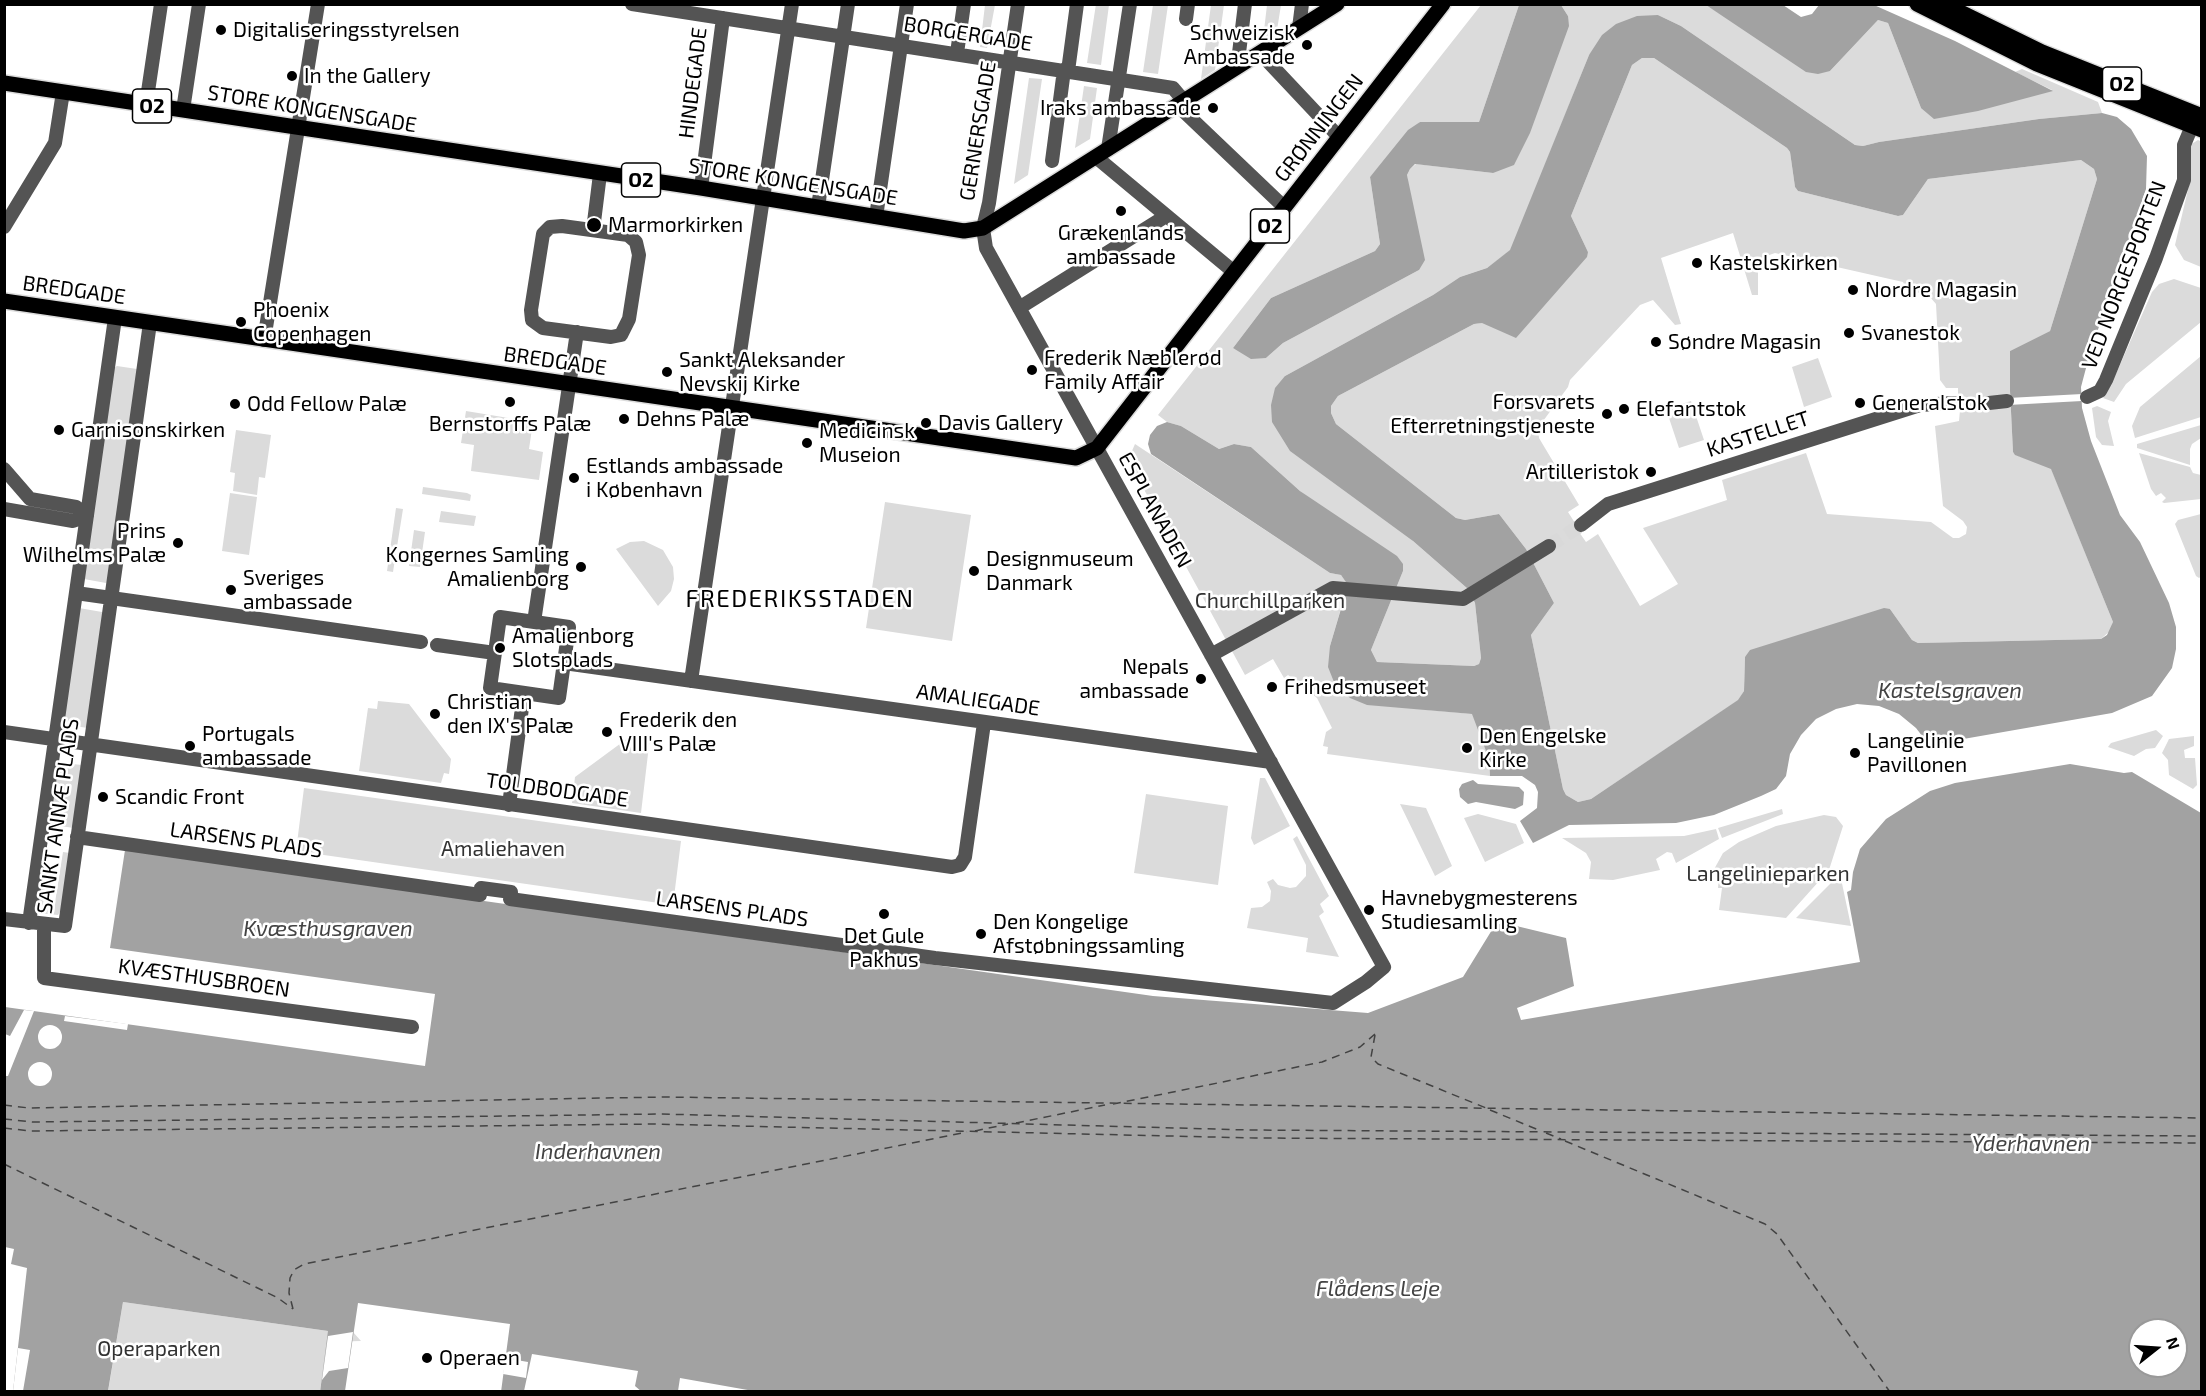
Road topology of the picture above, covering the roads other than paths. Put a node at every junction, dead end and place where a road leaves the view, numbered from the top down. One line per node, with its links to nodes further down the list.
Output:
1 (161, 4): 35 (street)
2 (199, 4): 36 (street)
3 (318, 4): 38 (street)
4 (632, 4): 19 (street, BORGERGADE)
5 (792, 4): 22 (street)
6 (848, 4): 24 (street)
7 (907, 4): 25 (street)
8 (964, 4): 26 (street)
9 (1018, 4): 29 (street, GERNERSGADE)
10 (1077, 4): 30 (street)
11 (1131, 4): 31 (street)
12 (1188, 4): 21 (street)
13 (1245, 4): 27 (street)
14 (1302, 4): 23 (street)
15 (1337, 4): 23 (main road, STORE KONGENSGADE / O2)
16 (1443, 4): 39 (main road, GRØNNINGEN / O2)
17 (1917, 4): 37 (main road, O2)
18 (1944, 4): 37 (main road, O2)
19 (671, 7): 20 (street, BORGERGADE)
20 (723, 18): 22 (street, BORGERGADE); 43 (street, HINDEGADE)
21 (1186, 19)
22 (788, 28): 24 (street, BORGERGADE); 44 (street)
23 (1299, 28): 28 (main road, STORE KONGENSGADE / O2)
24 (844, 37): 25 (street, BORGERGADE); 45 (street)
25 (901, 45): 26 (street, BORGERGADE); 48 (street)
26 (957, 53): 29 (street, BORGERGADE)
27 (1239, 53)
28 (1260, 53): 34 (main road, STORE KONGENSGADE / O2); 39 (street)
29 (1010, 62): 30 (street, BORGERGADE); 50 (street, GERNERSGADE)
30 (1066, 71): 31 (street, BORGERGADE); 41 (street)
31 (1120, 80): 34 (street, BORGERGADE); 40 (street)
32 (4, 83): 33 (main road, STORE KONGENSGADE / O2)
33 (63, 92): 35 (main road, STORE KONGENSGADE / O2); 49 (street)
34 (1180, 103): 40 (main road, STORE KONGENSGADE / O2); 46 (street, BORGERGADE)
35 (146, 105): 36 (main road, STORE KONGENSGADE / O2)
36 (183, 110): 38 (main road, STORE KONGENSGADE / O2)
37 (2198, 124): 60 (street, VED NORGESPORTEN)
38 (298, 128): 42 (main road, STORE KONGENSGADE / O2); 58 (street)
39 (1339, 137): 46 (main road, GRØNNINGEN / O2)
40 (1102, 153): 47 (street); 50 (main road, STORE KONGENSGADE / O2)
41 (1052, 161)
42 (600, 174): 43 (main road, STORE KONGENSGADE / O2); 51 (street)
43 (701, 188): 44 (main road, STORE KONGENSGADE / O2)
44 (763, 198): 45 (main road, STORE KONGENSGADE / O2); 64 (street)
45 (818, 207): 48 (main road, STORE KONGENSGADE / O2)
46 (1284, 207): 52 (main road, GRØNNINGEN / O2)
47 (1166, 216): 52 (street); 54 (street)
48 (876, 217): 50 (main road, STORE KONGENSGADE / O2)
49 (4, 227)
50 (983, 228): 54 (street, ESPLANADEN)
51 (592, 230): 57 (street); 57 (street)
52 (1234, 272): 65 (main road, GRØNNINGEN / O2)
53 (4, 301): 55 (main road, BREDGADE)
54 (1019, 308): 65 (street, ESPLANADEN)
55 (115, 318): 56 (main road, BREDGADE); 69 (street, SANKT ANNÆ PLADS)
56 (150, 323): 58 (main road, BREDGADE); 73 (street, SANKT ANNÆ PLADS)
57 (577, 332): 59 (street)
58 (264, 340): 59 (main road, BREDGADE)
59 (568, 384): 64 (main road, BREDGADE); 74 (street)
60 (2087, 397)
61 (2007, 401): 63 (street)
62 (1954, 403): 70 (street, KASTELLET)
63 (1989, 403)
64 (731, 408): 65 (main road, BREDGADE); 80 (street)
65 (1097, 448): 78 (street, ESPLANADEN)
66 (5, 471): 67 (street)
67 (29, 506): 68 (street); 69 (street)
68 (4, 509)
69 (87, 516): 72 (street, SANKT ANNÆ PLADS)
70 (1581, 525)
71 (1549, 546): 78 (street)
72 (76, 592): 73 (street); 84 (street, SANKT ANNÆ PLADS)
73 (111, 598): 75 (street); 85 (street, SANKT ANNÆ PLADS)
74 (534, 622): 77 (street); 79 (street)
75 (421, 642)
76 (436, 645): 77 (street)
77 (495, 653): 81 (street)
78 (1211, 656): 86 (street, ESPLANADEN)
79 (564, 663): 80 (street); 81 (street)
80 (685, 680): 82 (street, AMALIEGADE)
81 (524, 693): 87 (street)
82 (984, 723): 86 (street, AMALIEGADE); 87 (street, TOLDBODGADE)
83 (4, 732): 84 (street, TOLDBODGADE)
84 (54, 740): 85 (street, TOLDBODGADE); 90 (street, SANKT ANNÆ PLADS)
85 (89, 745): 87 (street, TOLDBODGADE); 88 (street, SANKT ANNÆ PLADS)
86 (1271, 762): 92 (street, ESPLANADEN)
87 (509, 805)
88 (77, 837): 91 (street, SANKT ANNÆ PLADS); 92 (street, LARSENS PLADS)
89 (4, 919): 90 (street)
90 (29, 923): 91 (street, SANKT ANNÆ PLADS)
91 (44, 924): 93 (street, KVÆSTHUSBROEN)
92 (1383, 967)
93 (412, 1027)

